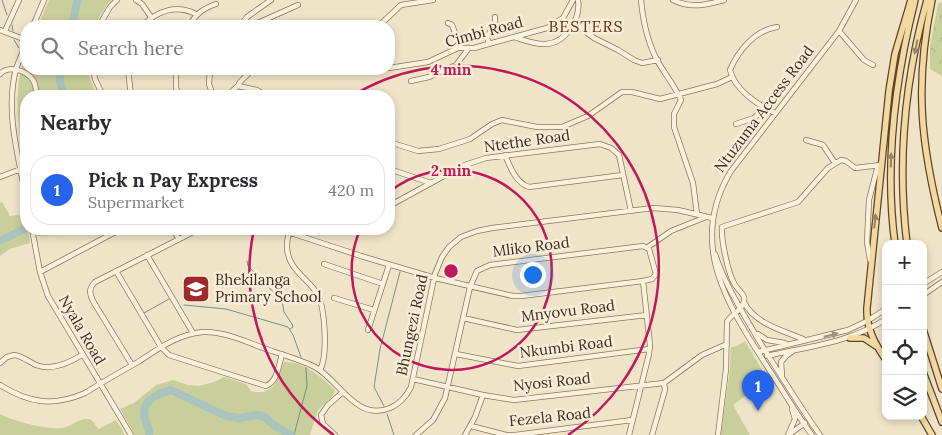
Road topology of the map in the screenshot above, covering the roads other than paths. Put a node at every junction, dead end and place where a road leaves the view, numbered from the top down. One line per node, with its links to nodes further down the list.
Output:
1 (18, 0): 32 (street)
2 (44, 0): 22 (street)
3 (117, 0): 23 (street)
4 (136, 0): 20 (street)
5 (271, 0): 26 (street)
6 (433, 0): 28 (street)
7 (573, 0): 34 (street, Cimbi Road)
8 (578, 0): 30 (street)
9 (641, 0): 40 (street)
10 (672, 0): 11 (street)
11 (724, 0)
12 (856, 0): 33 (street, Ntuzuma Access Road)
13 (911, 0): 71 (main road)
14 (915, 0): 90 (main road, one-way to 14)
15 (927, 0): 91 (main road, one-way to 91)
16 (932, 0): 81 (main road)
17 (216, 4): 19 (street)
18 (298, 5): 27 (street)
19 (196, 14): 20 (street); 25 (street)
20 (151, 17): 24 (street)
21 (495, 17): 36 (street)
22 (36, 20)
23 (102, 20)
24 (148, 20)
25 (192, 20)
26 (245, 20)
27 (264, 20)
28 (385, 20)
29 (448, 23): 37 (street)
30 (574, 23): 34 (street); 40 (street)
31 (777, 27): 52 (street)
32 (3, 31): 35 (street)
33 (839, 31): 41 (street); 64 (street, Ntuzuma Access Road)
34 (513, 37): 36 (street, Cimbi Road)
35 (20, 38)
36 (489, 43): 38 (street, Cimbi Road)
37 (461, 48): 38 (street, Cimbi Road); 42 (street, Cimbi Road)
38 (469, 48): 53 (street)
39 (20, 58): 43 (street)
40 (658, 60): 62 (street)
41 (873, 65)
42 (395, 68)
43 (16, 70): 44 (street); 45 (street); 69 (street)
44 (20, 72)
45 (0, 74)
46 (25, 75): 55 (street)
47 (95, 75): 56 (street)
48 (129, 75): 57 (street)
49 (176, 75): 58 (street)
50 (210, 75): 59 (street)
51 (246, 75): 54 (street)
52 (732, 77): 62 (street); 63 (street)
53 (411, 81)
54 (238, 86): 60 (street); 61 (street)
55 (35, 90)
56 (101, 90)
57 (130, 90)
58 (177, 90)
59 (212, 90)
60 (233, 90)
61 (257, 90)
62 (678, 93): 67 (street); 79 (street)
63 (765, 108): 64 (street); 65 (street)
64 (775, 113): 80 (street, Ntuzuma Access Road)
65 (736, 124)
66 (806, 140): 70 (street)
67 (395, 144)
68 (505, 155): 74 (street); 74 (street, Ntethe Road); 76 (street, Ntethe Road)
69 (20, 162)
70 (835, 163): 71 (street); 107 (street)
71 (879, 165): 114 (main road)
72 (20, 169): 75 (street)
73 (395, 172): 76 (street)
74 (624, 175): 78 (street, Ntethe Road)
75 (0, 177)
76 (431, 183): 77 (street, Ntethe Road)
77 (395, 203)
78 (631, 211): 79 (street, Bhungezi Road); 99 (street, Bhungezi Road)
79 (697, 214): 80 (street, Bhungezi Road)
80 (710, 217): 89 (street, Ntuzuma Access Road); 92 (street)
81 (942, 228)
82 (33, 235): 97 (street, Nyala Road)
83 (110, 235): 97 (street)
84 (176, 235): 88 (street)
85 (185, 235): 88 (street)
86 (290, 235): 138 (street)
87 (304, 235): 95 (street)
88 (178, 238): 93 (street)
89 (712, 240): 108 (street, Ntuzuma Access Road); 111 (street, Ntuzuma Access Road)
90 (895, 240)
91 (907, 240)
92 (648, 247): 100 (street); 104 (street, Mliko Road)
93 (147, 255): 96 (street); 120 (street)
94 (324, 264): 103 (street)
95 (389, 265): 99 (street); 103 (street)
96 (116, 271): 125 (street); 137 (street)
97 (40, 272): 134 (street, Nyala Road)
98 (942, 272): 101 (street)
99 (435, 278): 104 (street); 140 (street, Bhungezi Road)
100 (643, 281): 104 (street); 112 (street)
101 (927, 281)
102 (942, 282): 105 (street)
103 (383, 284): 109 (street)
104 (470, 287): 113 (street, Mliko Road)
105 (927, 291)
106 (334, 298): 109 (street)
107 (744, 302): 108 (street); 122 (street)
108 (740, 308): 111 (street); 116 (street, Ntuzuma Access Road)
109 (374, 310): 117 (street)
110 (882, 312): 114 (street)
111 (735, 313): 124 (street); 132 (street, Ntuzuma Access Road)
112 (647, 315): 113 (street, Mnyovu Road); 127 (street)
113 (463, 318): 131 (street, Mliko Road)
114 (867, 321): 118 (main road); 122 (street, one-way to 114)
115 (882, 322): 118 (street)
116 (750, 325): 123 (street); 129 (street, Ntuzuma Access Road)
117 (368, 330)
118 (870, 330): 121 (street); 128 (main road)
119 (923, 330): 147 (main road)
120 (193, 333): 125 (street, Bhungezi Road); 130 (street, Bhungezi Road)
121 (850, 338): 126 (street); 128 (main road)
122 (806, 340): 123 (street)
123 (794, 343): 129 (street)
124 (727, 344): 142 (street); 163 (street)
125 (161, 347): 130 (street); 137 (street, Bhungezi Road)
126 (798, 348): 135 (street); 141 (street)
127 (650, 349): 131 (street, Nkumbi Road); 145 (street)
128 (879, 349): 133 (main road)
129 (765, 350): 132 (street); 135 (street, Ntuzuma Access Road)
130 (282, 354): 138 (street, Bhungezi Road)
131 (456, 354): 146 (street, Mliko Road)
132 (760, 354): 135 (street); 149 (street, Ntuzuma Access Road)
133 (882, 354)
134 (82, 355): 136 (street); 143 (street, Nyala Road)
135 (768, 355): 141 (street, Ntuzuma Access Road)
136 (0, 364)
137 (132, 365): 143 (street, Bhungezi Road)
138 (320, 370): 148 (street, Bhungezi Road)
139 (924, 375): 154 (main road)
140 (413, 379): 146 (street, Nyosi Road); 148 (street, Bhungezi Road)
141 (784, 380): 152 (street, Ntuzuma Access Road)
142 (664, 383): 145 (street, Nyosi Road); 162 (street)
143 (99, 384): 144 (street, Bhungezi Road); 157 (street, Nyala Road)
144 (0, 385)
145 (642, 385): 150 (street, Nyosi Road); 151 (street)
146 (448, 387): 150 (street, Nyosi Road); 159 (street, Mliko Road)
147 (942, 389)
148 (342, 392): 158 (street)
149 (785, 394): 155 (street); 164 (street)
150 (483, 395): 156 (street)
151 (632, 420): 156 (street, Fezela Road); 161 (street)
152 (810, 420): 155 (street); 166 (street, Ntuzuma Access Road)
153 (923, 420): 167 (main road)
154 (942, 422)
155 (804, 423): 164 (street); 165 (street)
156 (471, 426): 160 (street)
157 (131, 435)
158 (335, 435)
159 (416, 435)
160 (465, 435)
161 (629, 435)
162 (652, 435)
163 (718, 435)
164 (788, 435)
165 (812, 435)
166 (820, 435)
167 (932, 435)

